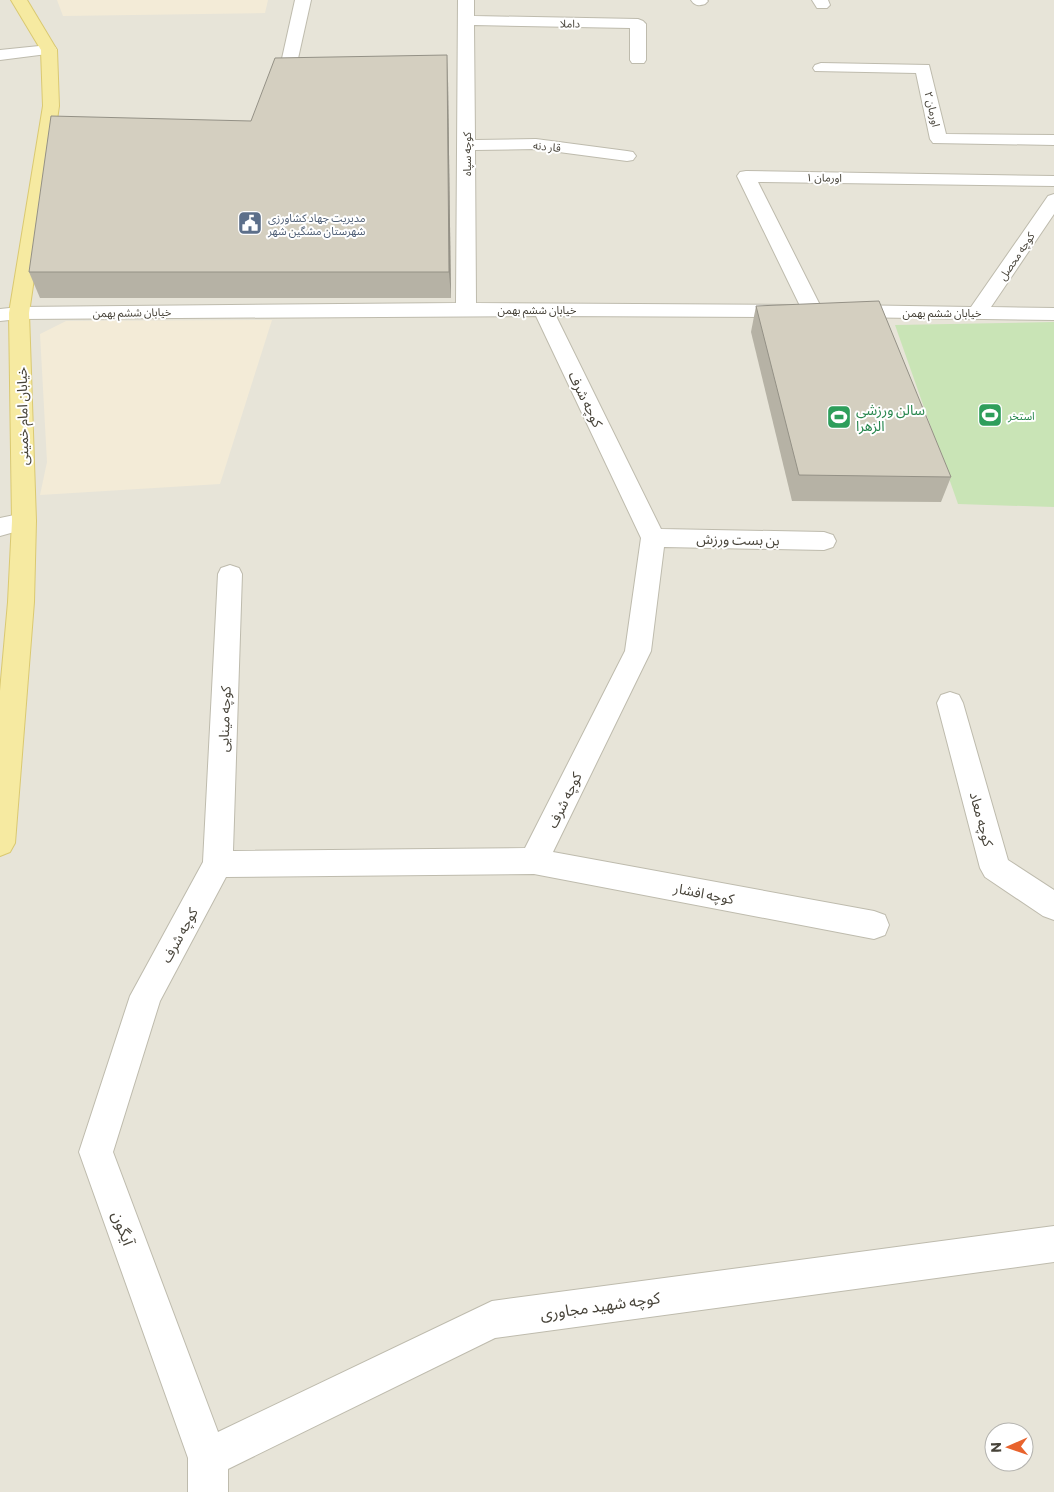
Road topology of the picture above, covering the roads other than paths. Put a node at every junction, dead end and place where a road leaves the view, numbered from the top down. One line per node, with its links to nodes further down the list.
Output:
1 (18, 0): 5 (main road, خیابان امام خمینی)
2 (303, 0): 8 (street)
3 (466, 0): 4 (street, کوچه سپاه)
4 (466, 20): 7 (street, داملا); 11 (street, کوچه سپاه)
5 (49, 50): 6 (street); 19 (main road, خیابان امام خمینی)
6 (0, 55)
7 (638, 60)
8 (289, 63)
9 (821, 68): 10 (street, اورمان ۲)
10 (1054, 140)
11 (466, 146): 12 (street, قار دنه); 15 (street, کوچه سپاه)
12 (627, 156)
13 (1054, 181): 17 (street, اورمان ۱)
14 (1054, 200): 18 (street, کوچه محصل)
15 (466, 309): 16 (street, خیابان ششم بهمن); 19 (street, خیابان ششم بهمن)
16 (544, 309): 17 (street, خیابان ششم بهمن); 23 (street, کوچه شرف)
17 (813, 311): 18 (street, خیابان ششم بهمن)
18 (978, 312): 20 (street, خیابان ششم بهمن)
19 (10, 314): 21 (main road, خیابان امام خمینی)
20 (1054, 314)
21 (24, 521): 22 (street); 27 (main road, خیابان امام خمینی)
22 (0, 527)
23 (653, 538): 24 (street, بن بست ورزش); 28 (street, کوچه شرف)
24 (824, 541)
25 (230, 574): 29 (street, کوچه مینایی)
26 (950, 702): 30 (street, کوچه معاد)
27 (0, 843)
28 (534, 861): 29 (street); 31 (street, کوچه افشار)
29 (218, 864): 32 (street, کوچه شرف)
30 (1054, 906)
31 (874, 925)
32 (146, 996): 34 (street, آیگون)
33 (1054, 1244): 34 (street, کوچه شهید مجاوری)
34 (208, 1475)

